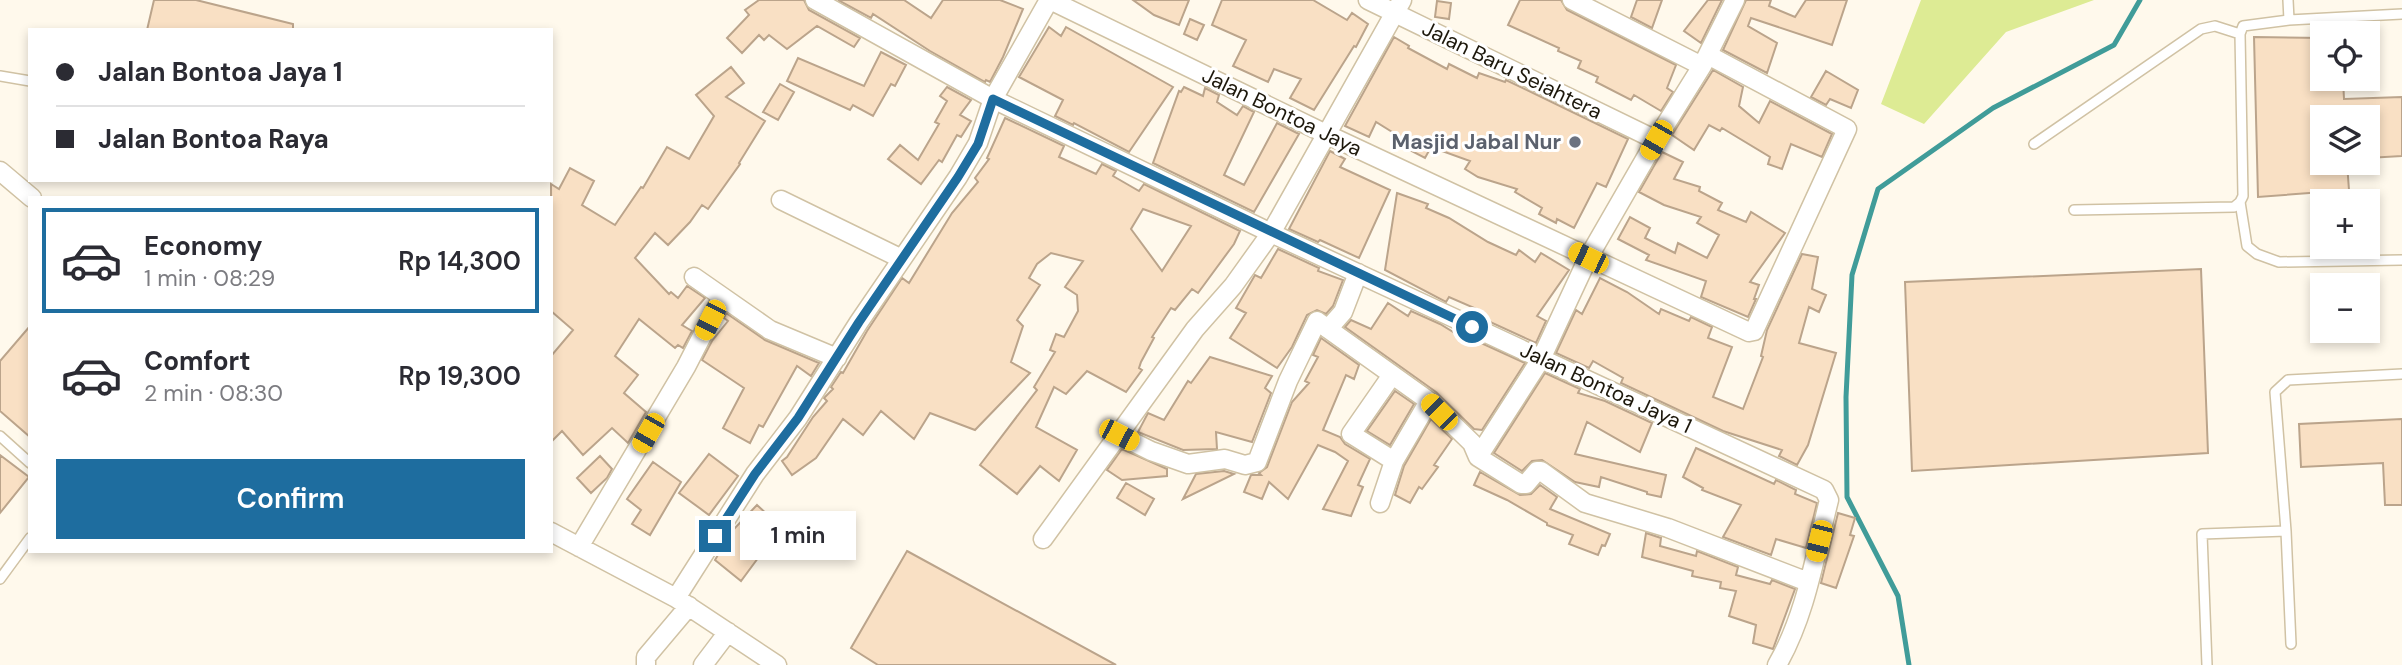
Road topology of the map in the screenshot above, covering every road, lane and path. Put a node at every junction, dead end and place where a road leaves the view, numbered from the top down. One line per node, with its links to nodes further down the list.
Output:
1 (815, 0): 14 (street, Jalan Bontoa Jaya 1)
2 (1050, 0): 14 (street); 15 (street, Jalan Bontoa Jaya)
3 (1368, 0): 7 (street, Jalan Baru Seiahtera)
4 (1572, 0): 11 (street)
5 (1735, 0): 11 (street)
6 (2288, 0): 9 (lane)
7 (1399, 7): 15 (street); 16 (street, Jalan Baru Seiahtera)
8 (2402, 14): 9 (lane)
9 (2289, 20): 10 (lane)
10 (2240, 34): 17 (lane); 21 (lane)
11 (1705, 61): 16 (street); 24 (street, Jalan Bontoa Jaya)
12 (0, 76): 13 (lane)
13 (28, 81)
14 (993, 99): 23 (street, Jalan Bontoa Jaya 1); 25 (street)
15 (1326, 134): 23 (street); 24 (street, Jalan Bontoa Jaya)
16 (1656, 140): 24 (street)
17 (2034, 144)
18 (0, 171): 19 (street)
19 (30, 196)
20 (781, 200): 25 (street)
21 (2240, 202): 22 (lane); 26 (lane)
22 (2074, 210)
23 (1271, 233): 27 (street, Jalan Bontoa Jaya 1); 36 (street)
24 (1588, 258): 32 (street)
25 (902, 259): 31 (street)
26 (2402, 260)
27 (1358, 273): 30 (street); 32 (street, Jalan Bontoa Jaya 1)
28 (694, 277): 29 (street)
29 (722, 296): 31 (street); 46 (street)
30 (1328, 329): 34 (street); 36 (street)
31 (837, 358): 49 (street)
32 (1541, 359): 38 (street); 48 (street, Jalan Bontoa Jaya 1)
33 (2402, 374): 42 (lane)
34 (1392, 375): 35 (street); 40 (street)
35 (1429, 401): 38 (street); 40 (street)
36 (1119, 435): 44 (street)
37 (0, 436): 39 (lane)
38 (1478, 457): 48 (street)
39 (28, 461)
40 (1394, 461): 41 (street)
41 (1380, 503)
42 (2286, 531): 51 (lane); 56 (lane)
43 (553, 533): 46 (street)
44 (1044, 539)
45 (28, 541): 47 (lane)
46 (579, 547): 49 (street)
47 (0, 579)
48 (1808, 582): 55 (street, Jalan Bontoa Jaya 1)
49 (682, 602): 50 (street); 52 (street)
50 (728, 632): 53 (street); 54 (street)
51 (2291, 644)
52 (646, 665)
53 (703, 665)
54 (777, 665)
55 (1777, 665)
56 (2207, 665)

